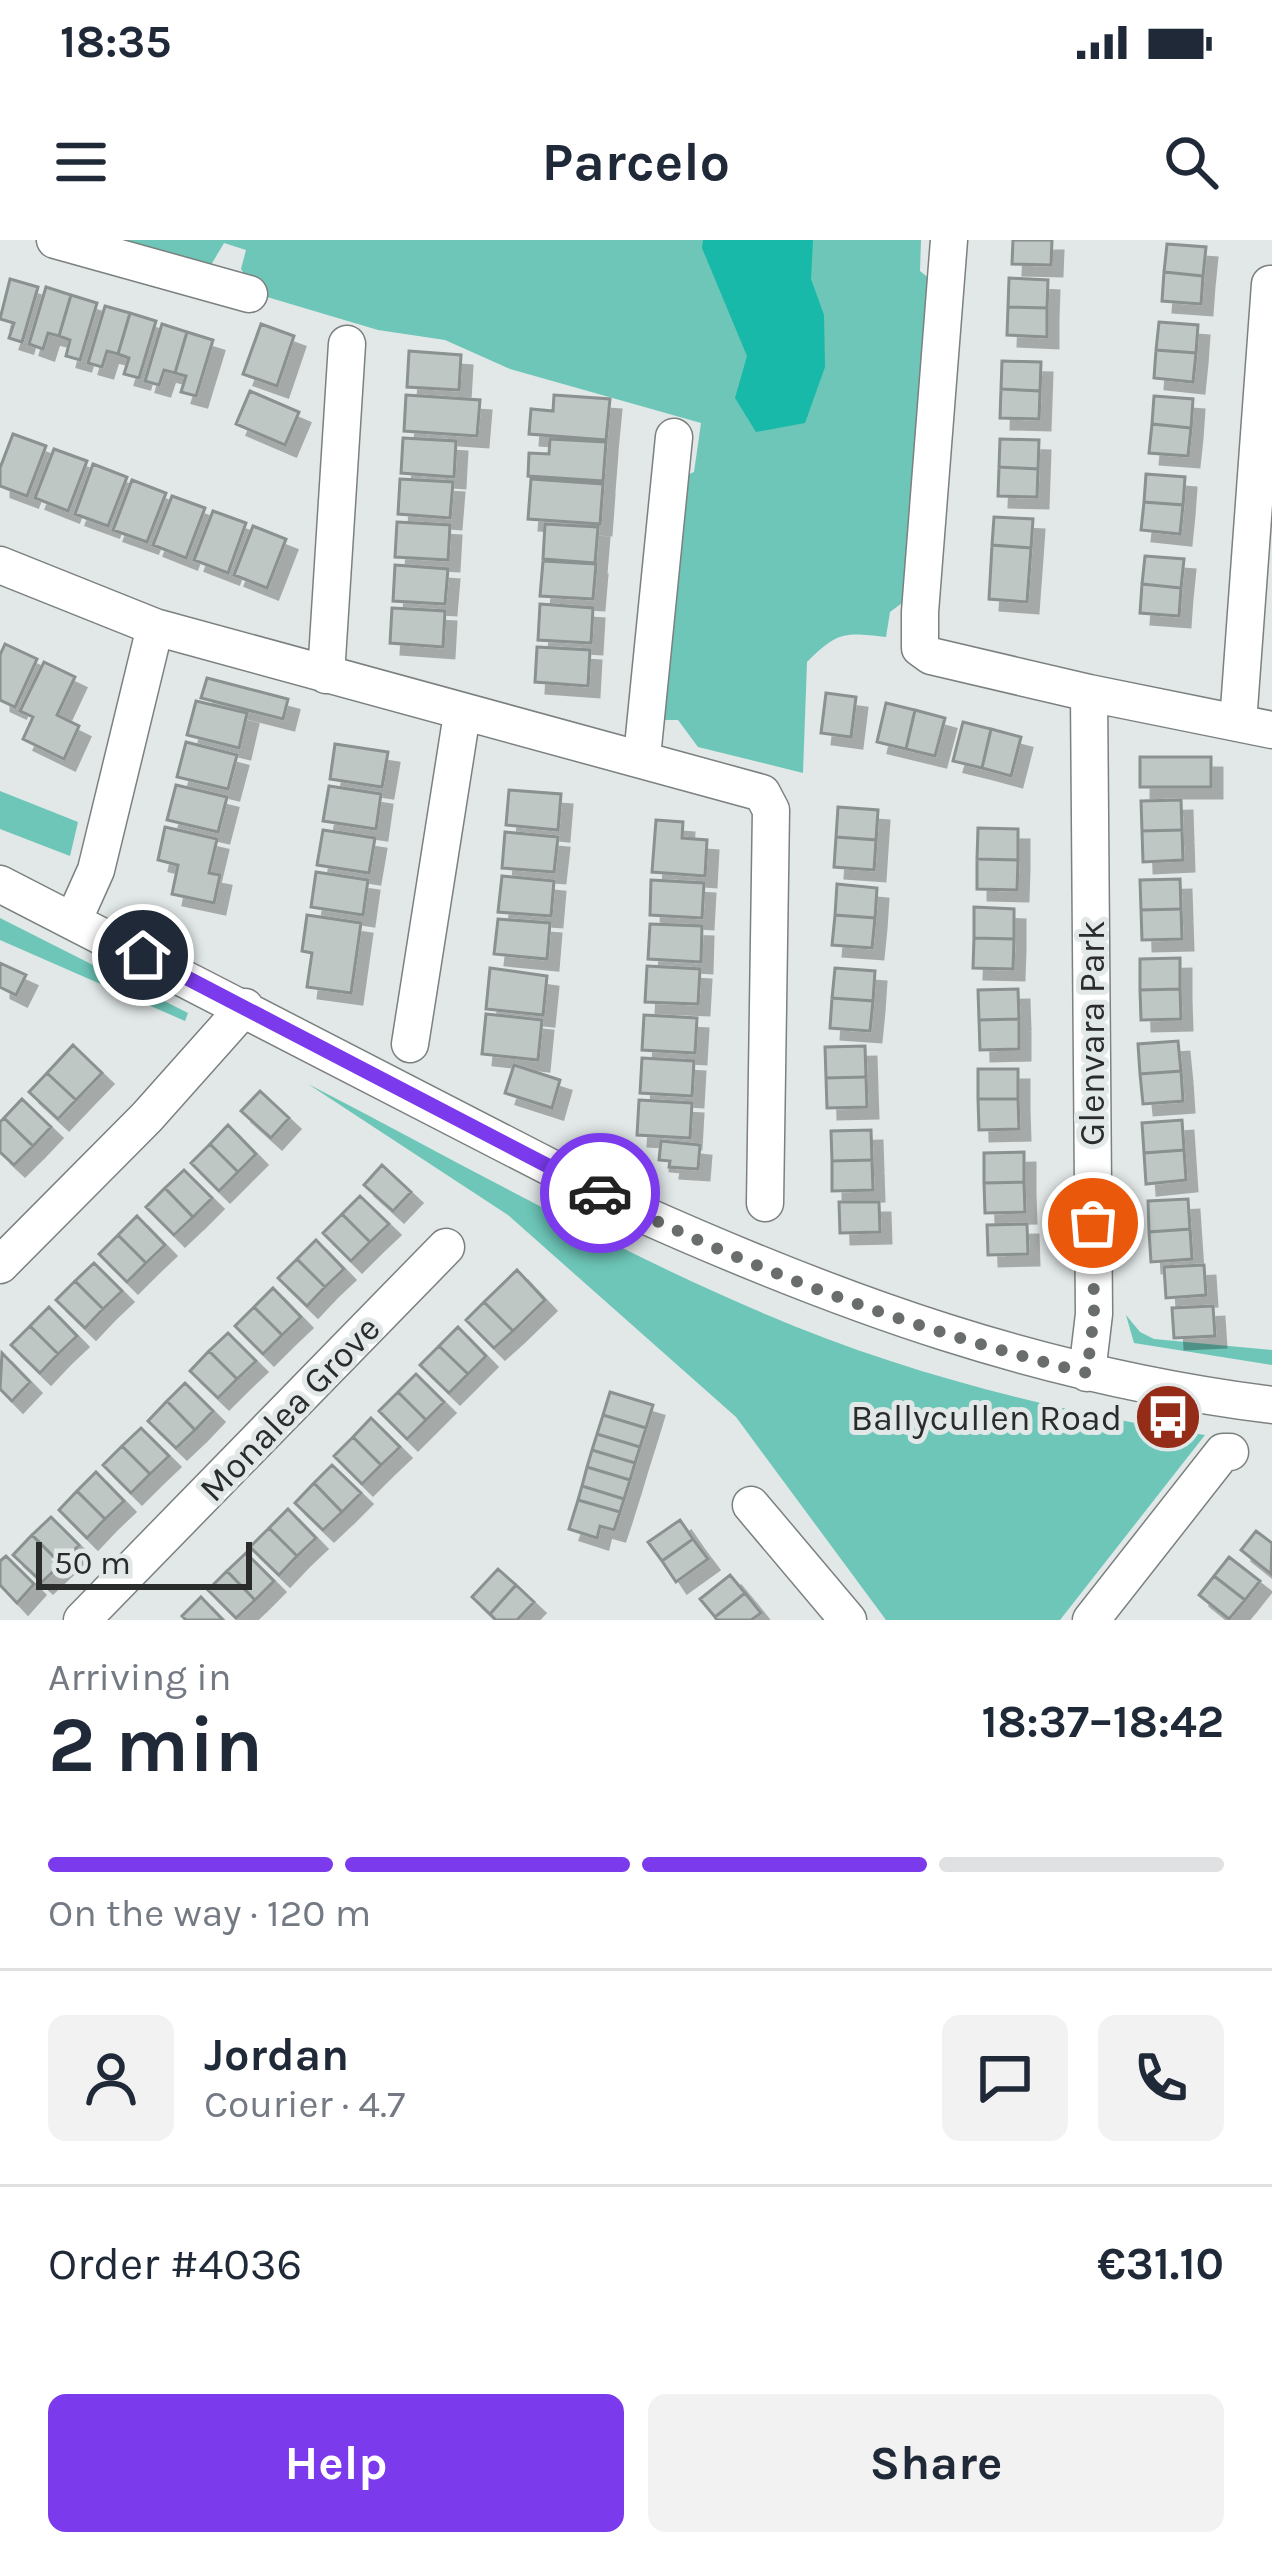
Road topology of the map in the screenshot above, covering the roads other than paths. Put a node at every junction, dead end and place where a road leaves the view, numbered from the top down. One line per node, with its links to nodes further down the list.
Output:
1 (56, 240): 4 (street)
2 (950, 240): 10 (street)
3 (1270, 284): 12 (street)
4 (249, 294)
5 (347, 344): 9 (street)
6 (674, 437): 13 (street)
7 (0, 565): 8 (street)
8 (154, 626): 9 (street); 15 (street)
9 (326, 675): 11 (street)
10 (1089, 693): 12 (street); 21 (street, Glenvara Park)
11 (462, 714): 13 (street); 17 (street)
12 (1255, 726)
13 (642, 757): 18 (street)
14 (0, 884): 15 (street)
15 (74, 920): 16 (street)
16 (245, 1007): 20 (street); 21 (street)
17 (410, 1044)
18 (765, 1203)
19 (446, 1247): 25 (street, Monalea Grove)
20 (0, 1265)
21 (1087, 1373): 22 (street)
22 (1272, 1405)
23 (1230, 1452): 27 (street)
24 (751, 1505): 26 (street)
25 (82, 1620)
26 (848, 1620)
27 (1091, 1620)

